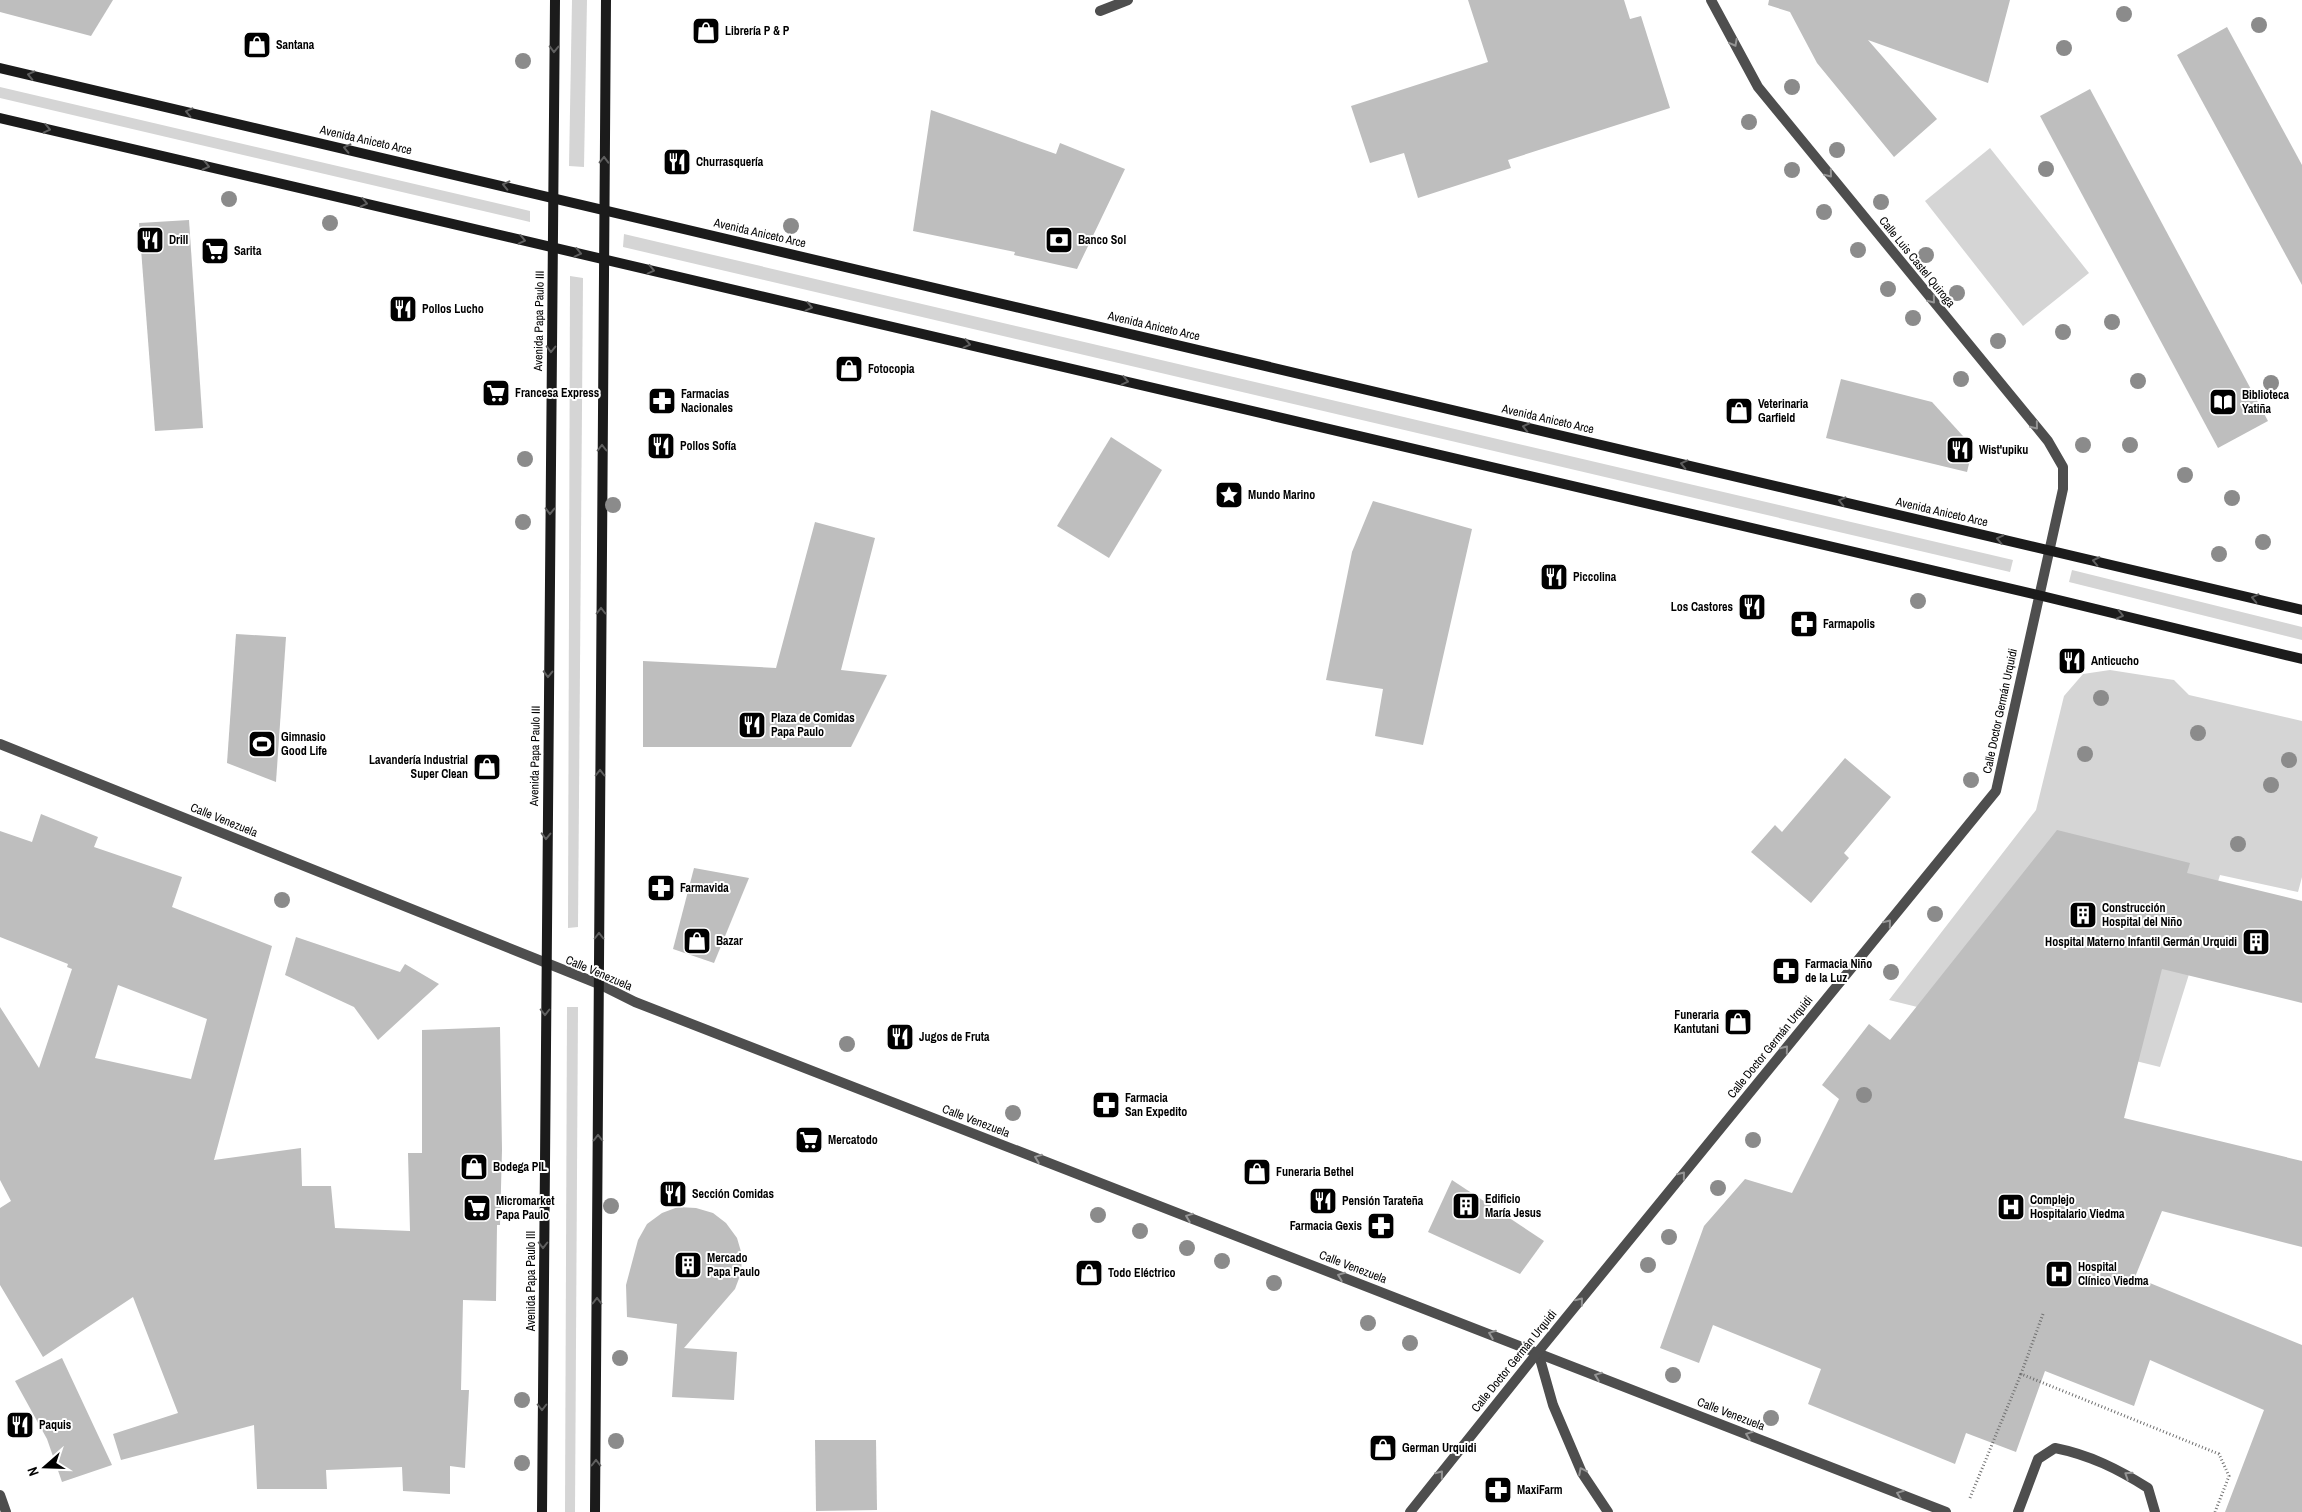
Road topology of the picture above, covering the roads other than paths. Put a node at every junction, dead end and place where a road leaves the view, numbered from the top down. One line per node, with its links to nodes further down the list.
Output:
1 (555, 0): 8 (main road, Avenida Papa Paulo III, one-way to 8)
2 (606, 0): 9 (main road, one-way to 2)
3 (1128, 0): 5 (street)
4 (1712, 0): 12 (street, Calle Luis Castel Quiroga, one-way to 12)
5 (1100, 11)
6 (0, 68): 8 (main road, Avenida Aniceto Arce, one-way to 6)
7 (0, 118): 10 (main road, one-way to 10)
8 (553, 197): 9 (main road, Avenida Aniceto Arce); 10 (main road, Avenida Papa Paulo III)
9 (603, 209): 11 (main road); 12 (main road, Avenida Aniceto Arce, one-way to 9)
10 (553, 248): 11 (main road, one-way to 11); 17 (main road, Avenida Papa Paulo III, one-way to 17)
11 (603, 259): 13 (main road, one-way to 13); 18 (main road, one-way to 11)
12 (2048, 550): 13 (street, Calle Doctor Germán Urquidi); 14 (main road, Avenida Aniceto Arce, one-way to 12)
13 (2038, 595): 15 (main road, one-way to 15); 19 (street, Calle Doctor Germán Urquidi, one-way to 13)
14 (2302, 610)
15 (2302, 658)
16 (0, 744): 17 (street, Calle Venezuela)
17 (545, 963): 18 (street, Calle Venezuela); 22 (main road, Avenida Papa Paulo III, one-way to 22)
18 (599, 984): 19 (street, Calle Venezuela, one-way to 18); 23 (main road, one-way to 18)
19 (1538, 1352): 24 (street, Calle Doctor Germán Urquidi, one-way to 19); 25 (street, one-way to 19); 26 (street, Calle Venezuela, one-way to 19)
20 (0, 1495): 21 (street)
21 (6, 1512)
22 (542, 1512)
23 (595, 1512)
24 (1410, 1512)
25 (1608, 1512)
26 (1946, 1512)
27 (2018, 1512): 28 (street, one-way to 27)
28 (2155, 1512)

